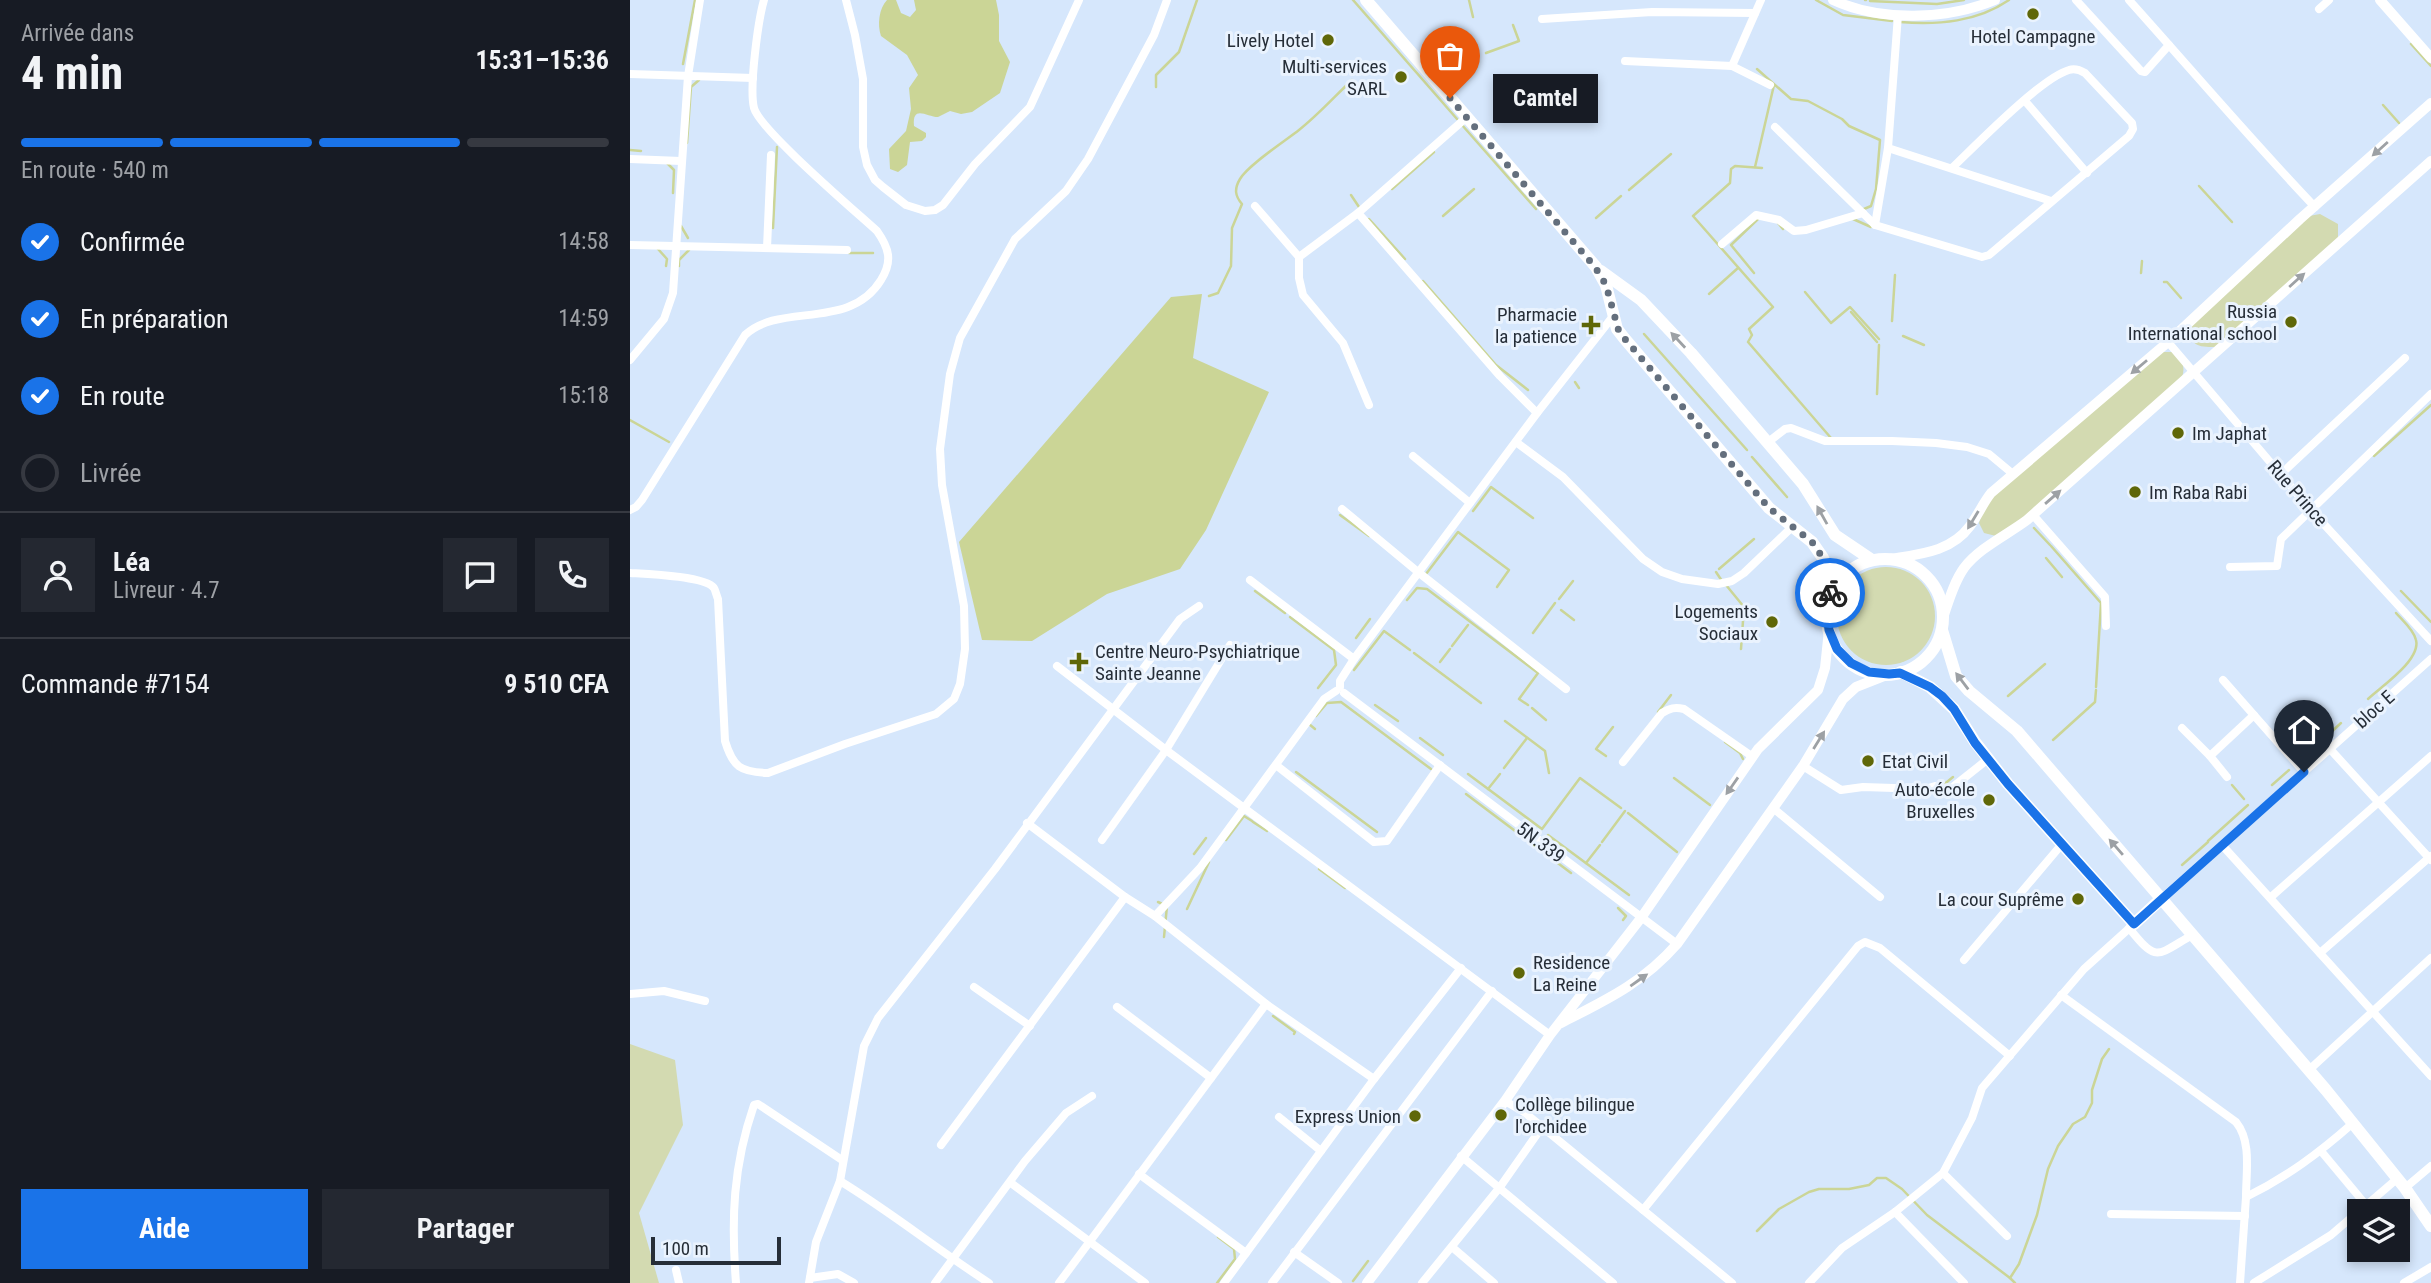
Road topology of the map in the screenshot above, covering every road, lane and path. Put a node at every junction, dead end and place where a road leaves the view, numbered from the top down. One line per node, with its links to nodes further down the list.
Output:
1 (700, 0): 23 (street)
2 (764, 0): 24 (street)
3 (846, 0): 4 (street)
4 (1079, 0)
5 (1167, 0): 73 (street)
6 (1366, 0): 28 (main road)
7 (1761, 0): 15 (street)
8 (1833, 0): 16 (street)
9 (1995, 0): 16 (street)
10 (2076, 0): 18 (street)
11 (2129, 0): 18 (street)
12 (2329, 0): 14 (street)
13 (2380, 0): 19 (street)
14 (2319, 9)
15 (1755, 13): 17 (street); 21 (street)
16 (1898, 15): 30 (street)
17 (1542, 19)
18 (2169, 45): 39 (street)
19 (2431, 58)
20 (1625, 61): 21 (street)
21 (1732, 66): 25 (street)
22 (630, 74): 23 (street)
23 (688, 76): 24 (street); 33 (street)
24 (753, 78): 66 (street)
25 (1770, 85)
26 (2025, 101): 35 (street); 36 (street); 36 (street)
27 (2431, 103): 39 (main road, one-way to 39)
28 (1467, 117): 40 (street); 49 (main road)
29 (1775, 127): 41 (street)
30 (1888, 148): 35 (street); 42 (street)
31 (771, 155): 46 (street)
32 (630, 159): 33 (street)
33 (681, 161): 45 (street)
34 (2431, 161): 54 (main road, one-way to 34)
35 (1952, 168): 37 (street)
36 (2087, 173): 37 (street)
37 (2052, 201): 42 (street)
38 (1255, 206): 48 (street)
39 (2315, 207): 51 (main road)
40 (1358, 213): 48 (street); 57 (street)
41 (1863, 213): 42 (street); 43 (street)
42 (1875, 225)
43 (1722, 244)
44 (630, 246): 45 (street)
45 (677, 246): 46 (street); 53 (street)
46 (767, 248): 47 (street)
47 (847, 250)
48 (1299, 257): 56 (street)
49 (1595, 267): 50 (main road); 59 (main road, one-way to 49)
50 (1614, 315): 57 (street); 68 (main road)
51 (2168, 342): 54 (street, Rue Prince); 61 (main road, one-way to 61)
52 (2405, 358): 62 (street)
53 (630, 360)
54 (2195, 372): 62 (street, Rue Prince); 67 (main road, one-way to 54)
55 (2431, 394): 65 (street)
56 (1369, 405)
57 (1537, 413): 58 (street)
58 (1516, 442): 63 (street); 68 (street)
59 (1767, 443): 61 (street); 70 (main road, one-way to 59)
60 (1413, 456): 63 (street)
61 (2012, 474): 69 (main road, one-way to 69)
62 (2281, 474): 65 (street, Rue Prince)
63 (1470, 503): 72 (street)
64 (1342, 509): 72 (street)
65 (2310, 509): 71 (street); 81 (street, Rue Prince)
66 (630, 510)
67 (2033, 515): 77 (main road); 78 (street)
68 (1792, 527): 75 (main road)
69 (1890, 559): 70 (main road); 77 (main road)
70 (1872, 560): 75 (main road)
71 (2230, 566)
72 (1418, 572): 83 (street); 88 (street)
73 (630, 573)
74 (1251, 580): 83 (street)
75 (1830, 598): 79 (main road)
76 (1199, 606): 90 (street)
77 (1944, 615): 80 (main road)
78 (2106, 626)
79 (1829, 630): 86 (main road); 97 (main road)
80 (1942, 630): 86 (main road); 116 (main road, one-way to 80)
81 (2431, 641)
82 (1230, 645): 94 (street)
83 (1354, 659): 89 (street)
84 (2431, 659): 93 (street, bloc E)
85 (1057, 666): 90 (street)
86 (1895, 673): 98 (main road); 102 (main road, one-way to 86)
87 (2223, 680): 91 (street)
88 (1566, 689)
89 (1340, 690): 100 (street); 101 (street, 5N.339)
90 (1114, 710): 94 (street); 108 (street)
91 (2254, 715): 95 (street); 103 (street)
92 (2182, 728): 95 (street)
93 (2330, 749): 103 (street, bloc E); 105 (street)
94 (1166, 750): 106 (street); 109 (street)
95 (2210, 756): 104 (street)
96 (2431, 756): 105 (street)
97 (1753, 757): 99 (street); 118 (main road, one-way to 118)
98 (1988, 759): 102 (street); 110 (main road)
99 (1623, 762)
100 (1276, 765): 101 (street); 106 (street)
101 (1440, 765): 118 (street, 5N.339)
102 (1803, 766): 107 (main road)
103 (2304, 772): 111 (street, bloc E)
104 (2227, 777)
105 (2378, 801): 112 (street); 115 (street)
106 (1243, 807): 117 (street); 125 (street)
107 (1773, 808): 114 (street); 121 (main road)
108 (1027, 824): 113 (street); 153 (street)
109 (1102, 840)
110 (2062, 844): 119 (main road); 124 (street)
111 (2222, 845): 115 (street); 116 (street, bloc E)
112 (2430, 858): 122 (street)
113 (1125, 897): 117 (street); 135 (street)
114 (1880, 897)
115 (2271, 897): 122 (street)
116 (2161, 899): 119 (main road); 120 (main road)
117 (1155, 916): 131 (street)
118 (1641, 918): 121 (street, 5N.339); 134 (main road)
119 (2131, 926): 120 (street); 129 (street)
120 (2192, 935): 140 (main road)
121 (1677, 944): 134 (main road, one-way to 121)
122 (2320, 953): 133 (street)
123 (2431, 958): 133 (street)
124 (1964, 960)
125 (1461, 968): 127 (street); 143 (street)
126 (974, 987): 135 (street)
127 (1492, 991): 136 (street); 173 (street)
128 (630, 994): 130 (street)
129 (2062, 995): 137 (street); 161 (street)
130 (705, 1001)
131 (1266, 1004): 142 (street); 143 (street)
132 (1117, 1007): 142 (street)
133 (2372, 1011): 139 (street); 140 (street)
134 (1558, 1024): 136 (main road)
135 (1030, 1026): 149 (street)
136 (1550, 1035): 145 (main road)
137 (2010, 1056): 155 (street); 164 (street)
138 (2431, 1058): 139 (street)
139 (2422, 1066): 141 (street)
140 (2309, 1070): 147 (main road)
141 (2431, 1076)
142 (1211, 1078): 156 (street)
143 (1374, 1079): 150 (street)
144 (1091, 1096): 158 (street)
145 (1505, 1101): 148 (street); 152 (main road)
146 (1279, 1117): 150 (street)
147 (2353, 1122): 151 (street); 159 (main road)
148 (1542, 1127): 160 (street); 164 (street)
149 (942, 1145)
150 (1321, 1151): 174 (street)
151 (2321, 1151): 161 (street); 162 (street)
152 (1461, 1156): 160 (street); 189 (main road)
153 (842, 1160): 157 (street); 180 (street)
154 (2431, 1166): 159 (street)
155 (1943, 1173): 165 (street); 170 (street)
156 (1139, 1174): 171 (street); 174 (street)
157 (840, 1181): 175 (street); 178 (street)
158 (1011, 1183): 171 (street); 175 (street)
159 (2402, 1183): 163 (street); 169 (main road)
160 (1500, 1187): 172 (street); 192 (street)
161 (2246, 1197): 167 (street)
162 (2355, 1199)
163 (2377, 1199)
164 (1643, 1210): 193 (street)
165 (1895, 1212): 194 (street); 195 (street)
166 (2111, 1214): 167 (street)
167 (2245, 1216): 196 (street)
168 (2347, 1222): 197 (street)
169 (2431, 1226)
170 (2007, 1236)
171 (1089, 1241): 184 (street); 185 (street)
172 (1452, 1247): 190 (street); 191 (street)
173 (1294, 1252): 187 (street); 188 (street)
174 (1246, 1253): 186 (street)
175 (952, 1259): 182 (street); 183 (street)
176 (2431, 1267): 198 (street)
177 (676, 1270): 179 (street)
178 (809, 1281): 181 (street)
179 (679, 1283)
180 (736, 1283)
181 (854, 1283)
182 (935, 1283)
183 (989, 1283)
184 (1059, 1283)
185 (1145, 1283)
186 (1224, 1283)
187 (1272, 1283)
188 (1338, 1283)
189 (1367, 1283)
190 (1422, 1283)
191 (1494, 1283)
192 (1614, 1283)
193 (1732, 1283)
194 (1809, 1283)
195 (1964, 1283)
196 (2240, 1283)
197 (2254, 1283)
198 (2404, 1283)

